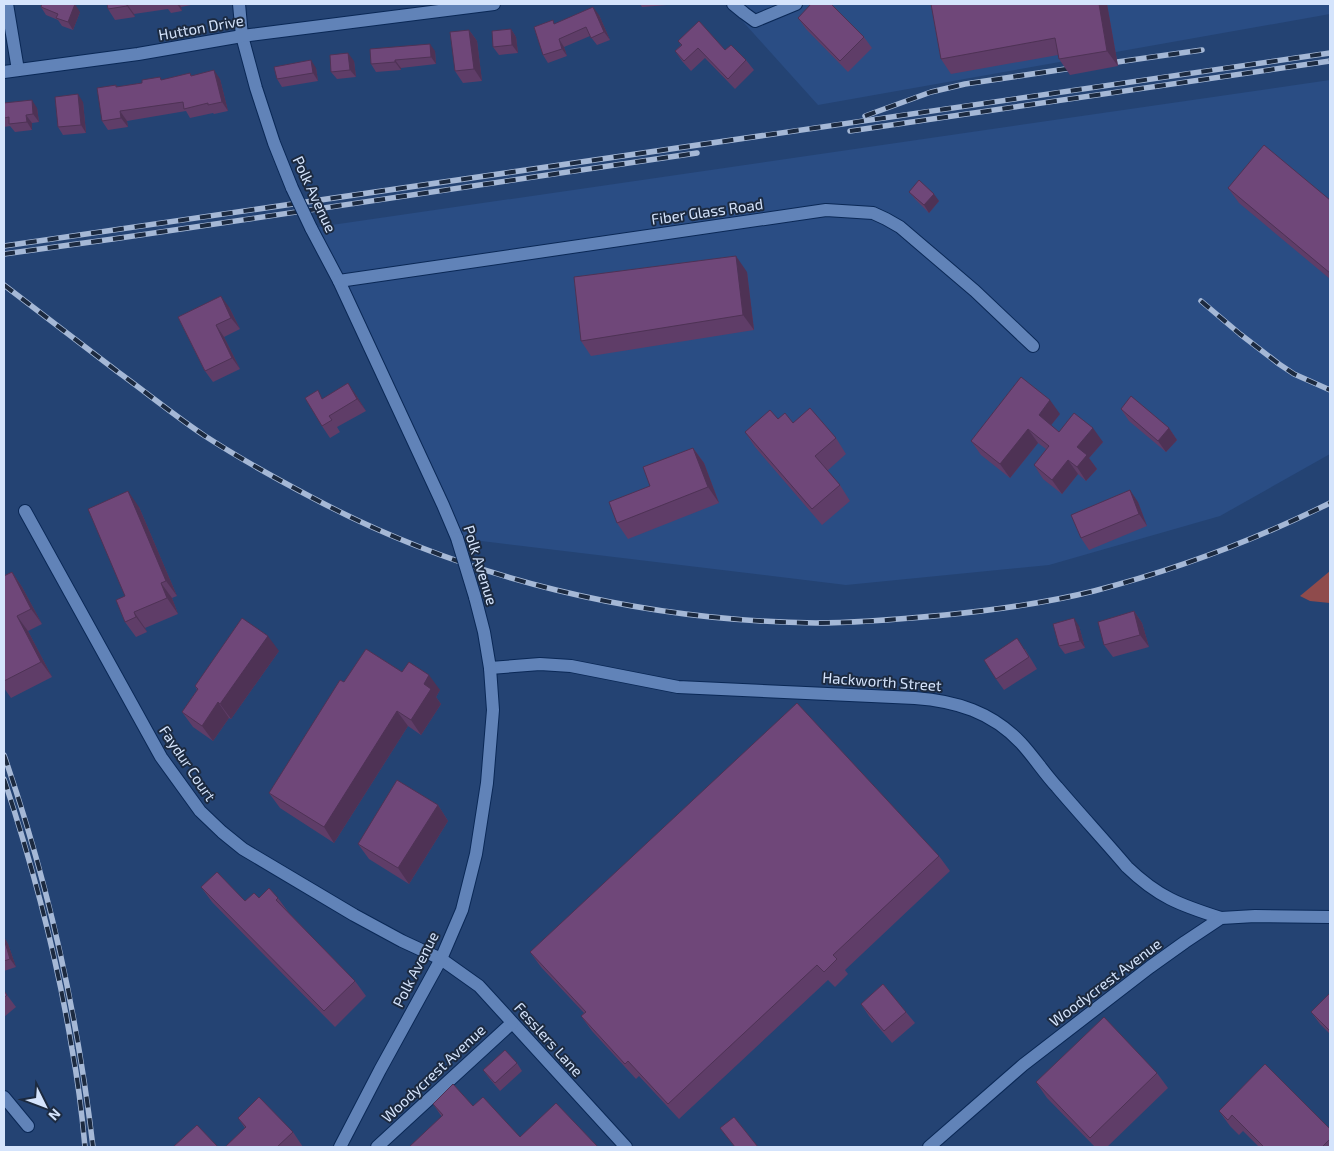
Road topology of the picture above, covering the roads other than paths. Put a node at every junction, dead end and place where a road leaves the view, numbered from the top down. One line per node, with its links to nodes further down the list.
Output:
1 (7, 4): 7 (street)
2 (239, 4): 6 (street, Polk Avenue)
3 (494, 4): 6 (street, Hutton Drive)
4 (732, 4): 5 (street)
5 (796, 4)
6 (242, 36): 7 (street, Hutton Drive); 9 (street, Polk Avenue, bridge)
7 (18, 70): 8 (street, Hutton Drive)
8 (4, 72)
9 (339, 281): 10 (street, Fiber Glass Road); 12 (street, Polk Avenue, bridge)
10 (1033, 346)
11 (25, 511): 15 (street, Faydur Court)
12 (490, 668): 14 (street, Hackworth Street); 15 (street, Polk Avenue)
13 (1330, 917): 14 (street)
14 (1221, 918): 22 (street, Woodycrest Avenue)
15 (441, 959): 16 (street, Fesslers Lane); 19 (street, Polk Avenue)
16 (512, 1023): 20 (street, Woodycrest Avenue); 21 (street, Fesslers Lane)
17 (4, 1098): 18 (street)
18 (28, 1126)
19 (340, 1147)
20 (377, 1147)
21 (626, 1147)
22 (929, 1147)

